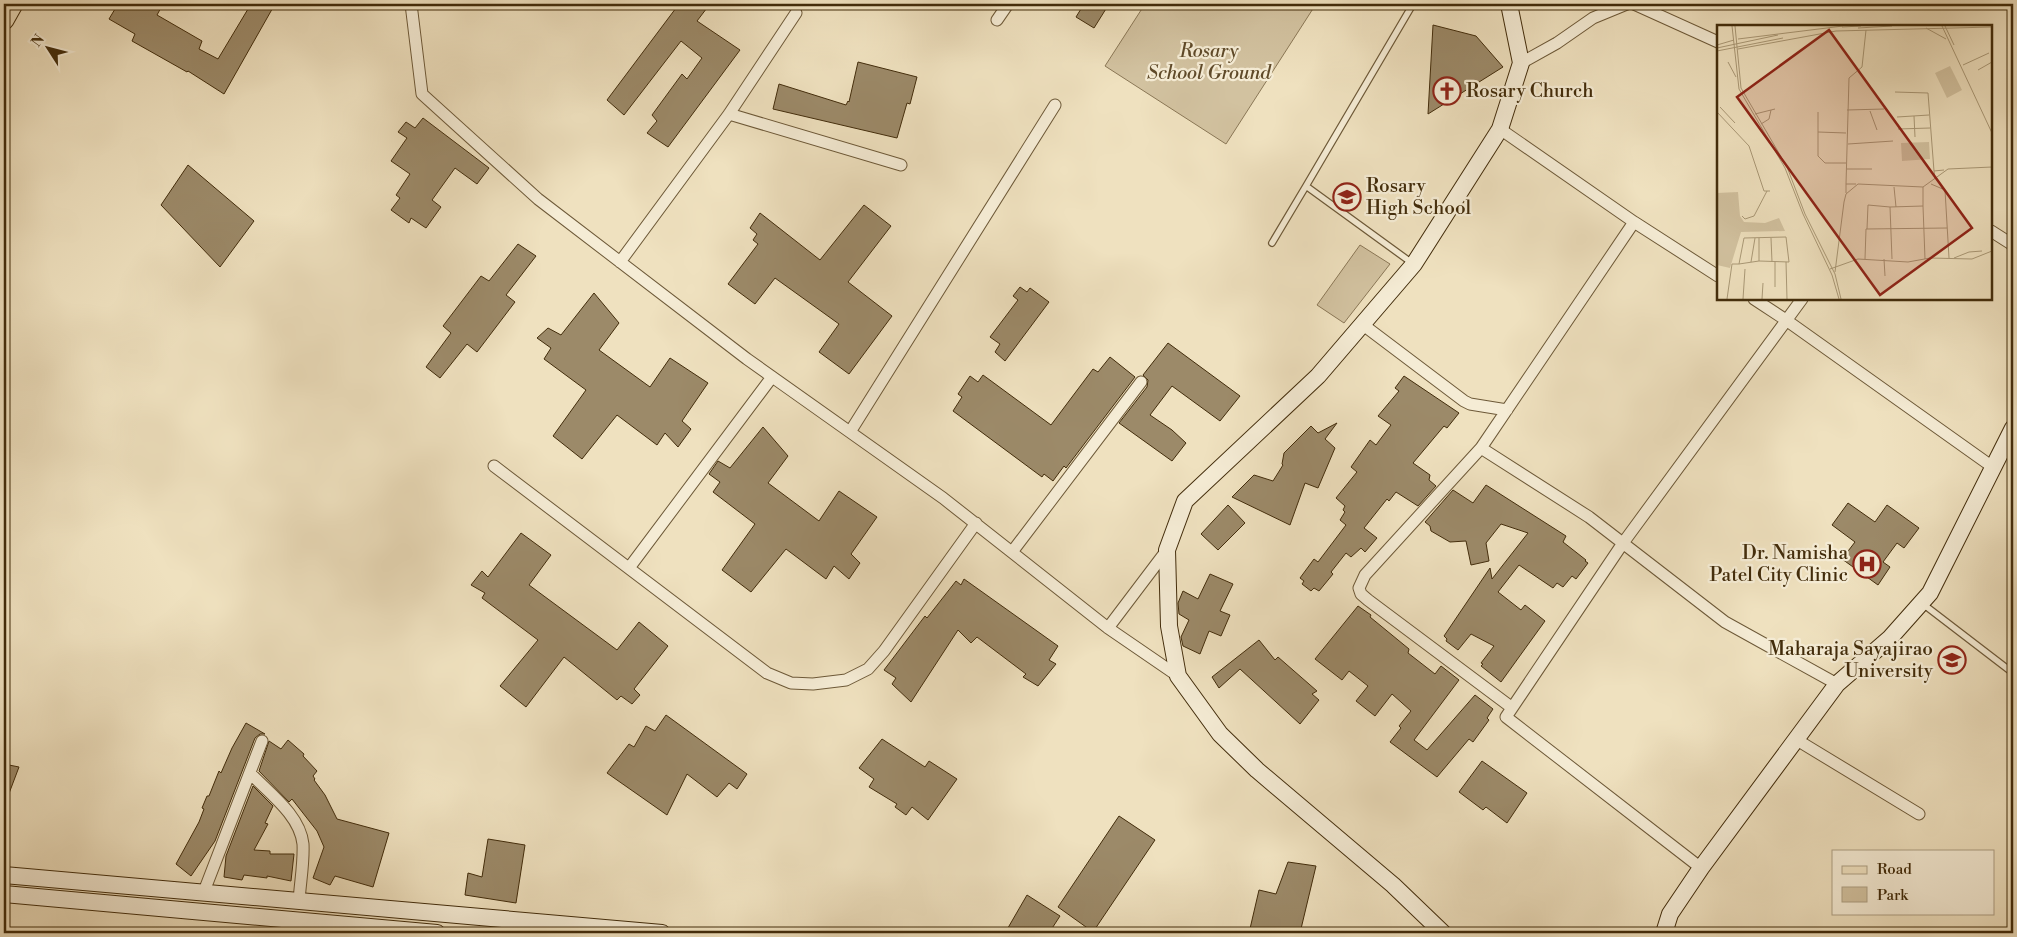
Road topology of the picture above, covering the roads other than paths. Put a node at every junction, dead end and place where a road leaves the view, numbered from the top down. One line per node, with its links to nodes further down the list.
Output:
1 (13, 4): 9 (main road)
2 (411, 4): 22 (street)
3 (1008, 4): 10 (street)
4 (1413, 4): 17 (lane)
5 (1627, 4): 12 (street)
6 (1634, 4): 11 (street)
7 (1505, 6): 12 (street)
8 (796, 13): 14 (street)
9 (4, 20)
10 (997, 20)
11 (1717, 42)
12 (1521, 63): 15 (street)
13 (1055, 106): 33 (street)
14 (729, 114): 16 (street); 22 (street)
15 (1500, 129): 18 (street); 23 (street)
16 (901, 165)
17 (1306, 186): 20 (lane); 23 (lane)
18 (1634, 222): 24 (street); 31 (street)
19 (1992, 232): 21 (street)
20 (1272, 243)
21 (2013, 245)
22 (620, 262): 29 (street)
23 (1414, 264): 28 (street)
24 (1717, 275)
25 (1756, 300): 27 (street)
26 (1801, 300): 27 (street)
27 (1786, 320): 36 (street); 38 (street)
28 (1362, 324): 31 (street); 39 (street)
29 (772, 377): 33 (street); 41 (street)
30 (1141, 382): 40 (street)
31 (1507, 410): 34 (street)
32 (2013, 428): 36 (street)
33 (850, 432): 37 (street)
34 (1481, 448): 38 (street); 47 (street)
35 (494, 466): 41 (street)
36 (1994, 468): 42 (street)
37 (976, 523): 40 (street); 41 (street)
38 (1623, 543): 46 (street); 47 (street)
39 (1167, 550): 43 (street); 45 (street)
40 (1012, 552): 43 (street)
41 (629, 568)
42 (1922, 603): 44 (lane); 46 (street)
43 (1108, 628): 45 (street)
44 (2013, 673)
45 (1178, 676): 59 (street)
46 (1837, 684): 48 (street)
47 (1511, 707): 52 (street)
48 (1797, 740): 51 (street); 52 (street)
49 (262, 741): 50 (street)
50 (250, 773): 55 (street); 56 (street)
51 (1919, 814)
52 (1701, 868): 60 (street)
53 (4, 875): 55 (street)
54 (4, 894): 57 (street)
55 (203, 894): 56 (street)
56 (299, 902): 58 (street)
57 (437, 933)
58 (662, 933)
59 (1443, 933)
60 (1664, 933)

